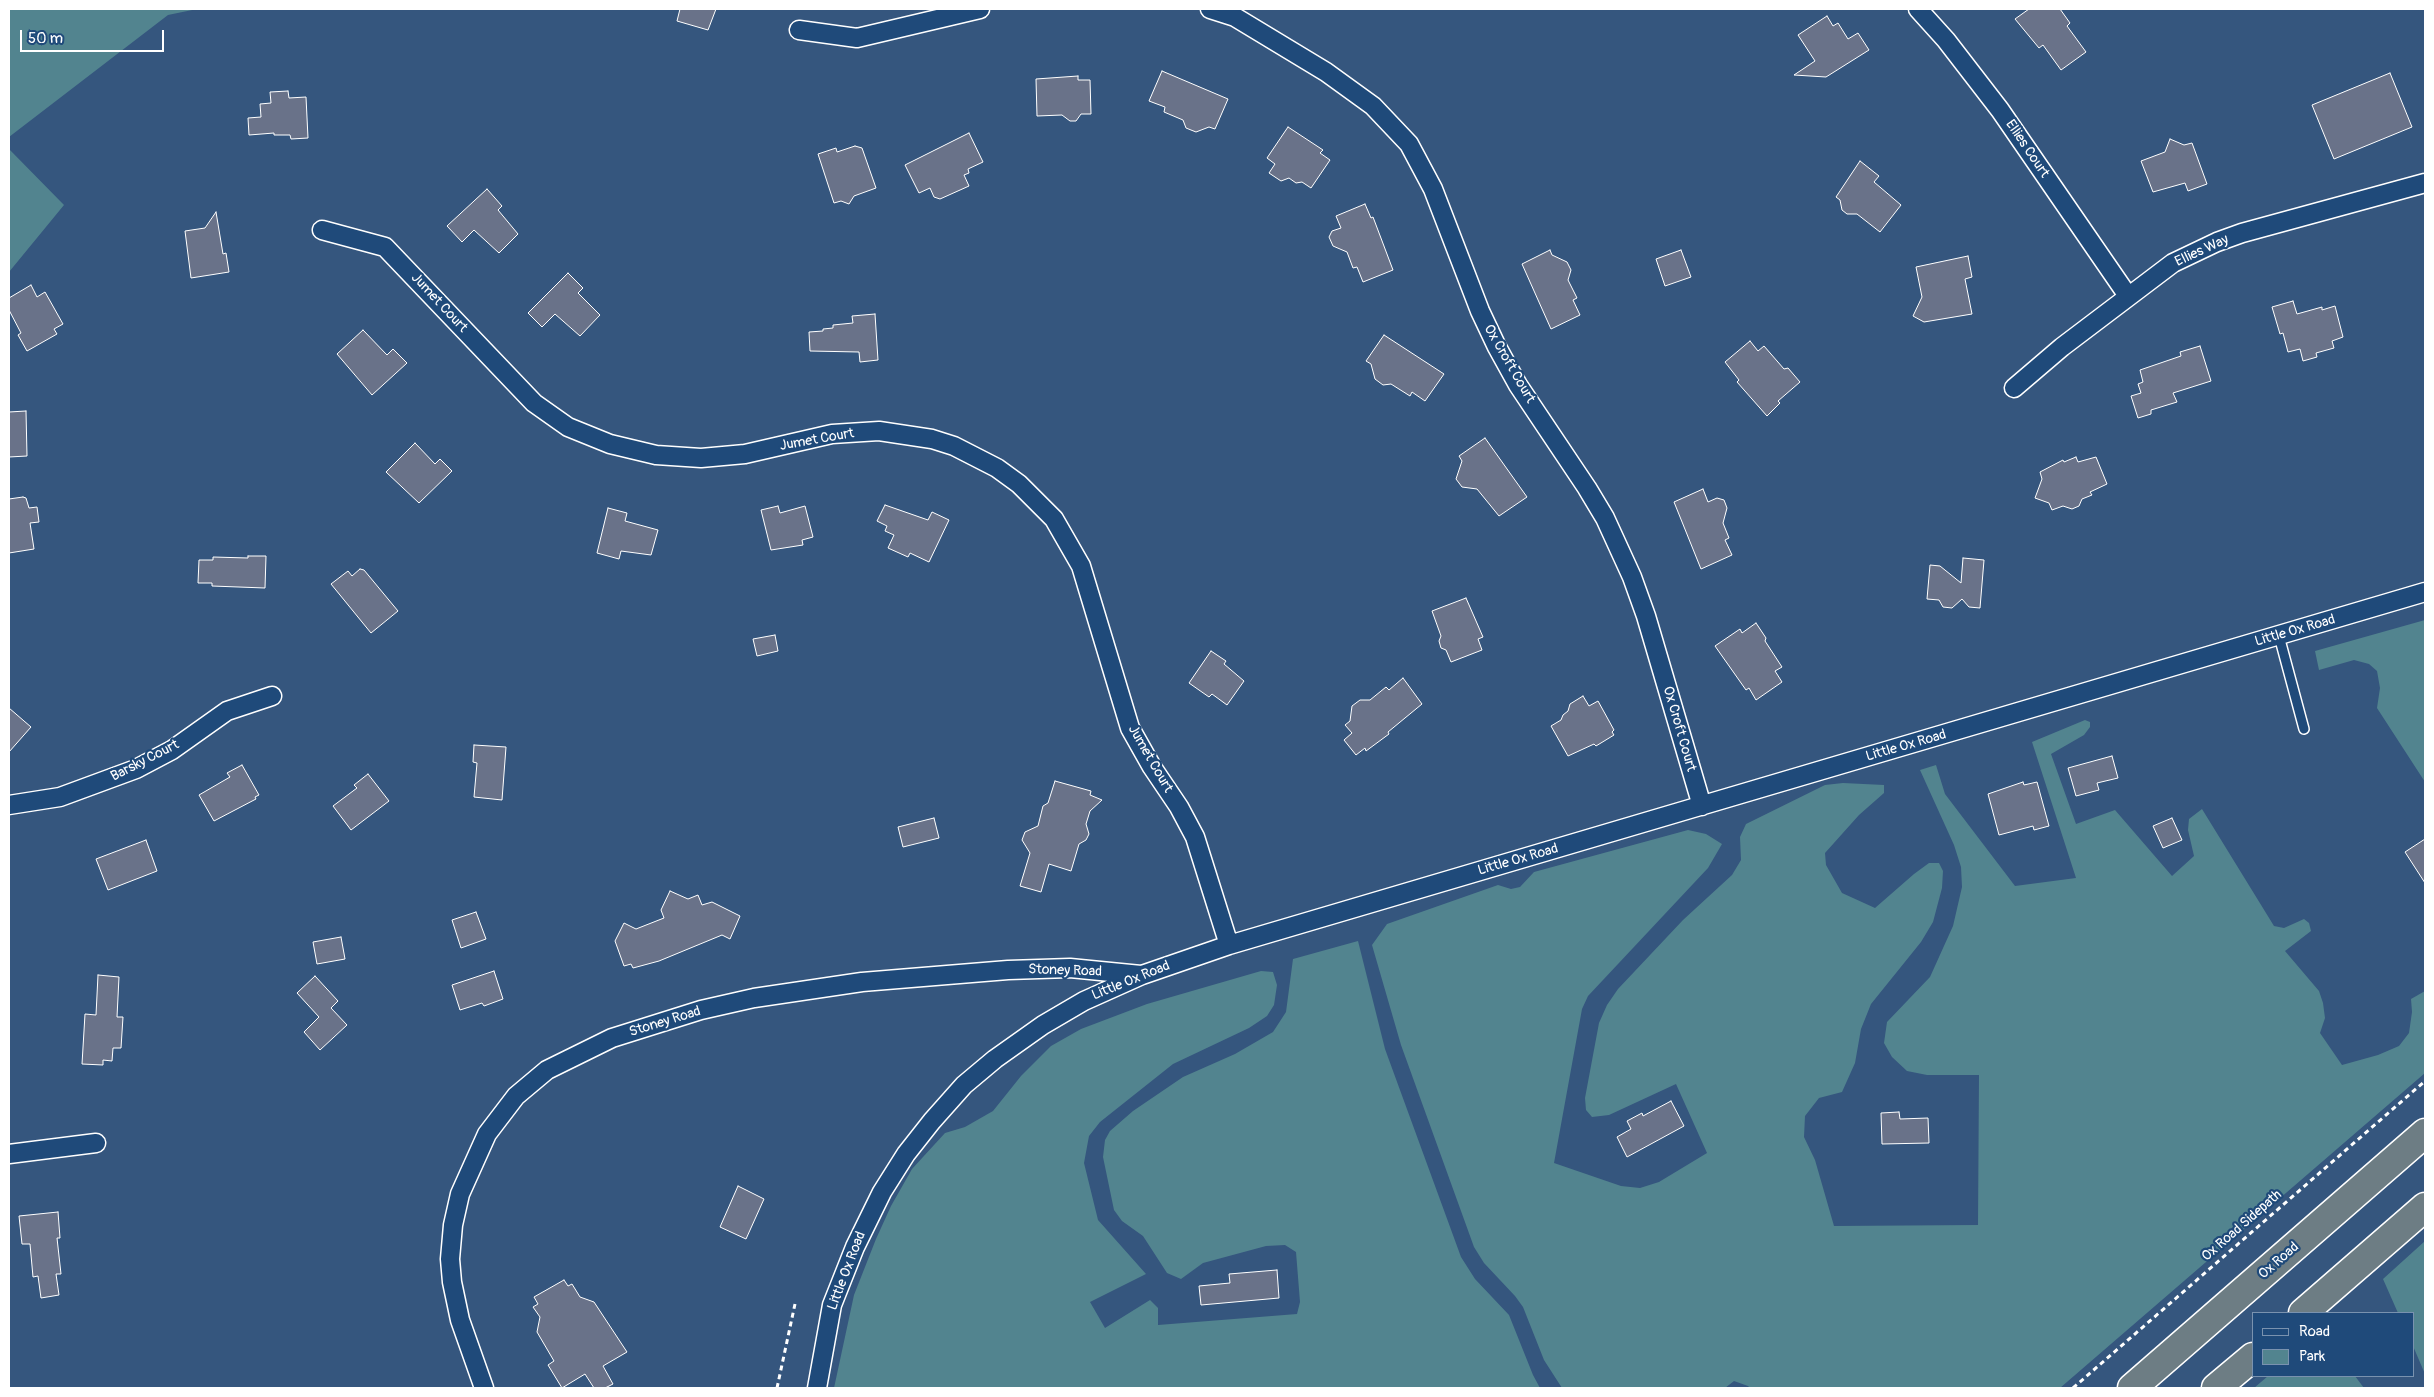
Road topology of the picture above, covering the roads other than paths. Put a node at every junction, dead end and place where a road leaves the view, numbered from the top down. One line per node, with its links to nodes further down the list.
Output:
1 (980, 9): 4 (street)
2 (1210, 9): 14 (street, Ox Croft Court)
3 (1918, 9): 7 (street, Ellies Court)
4 (799, 30)
5 (2425, 183): 7 (street, Ellies Way)
6 (322, 230): 15 (street, Jumet Court)
7 (2128, 296): 8 (street, Ellies Way)
8 (2014, 388)
9 (2425, 592): 10 (street, Little Ox Road)
10 (2279, 636): 12 (lane); 14 (street, Little Ox Road)
11 (272, 696): 13 (street, Barsky Court)
12 (2304, 729)
13 (9, 805)
14 (1702, 806): 15 (street, Little Ox Road)
15 (1228, 945): 16 (street, Little Ox Road)
16 (1142, 975): 23 (street, Stoney Road); 24 (street, Little Ox Road)
17 (2425, 1133): 25 (highway, Ox Road)
18 (96, 1143): 19 (street)
19 (9, 1154)
20 (2425, 1207): 21 (highway)
21 (2304, 1312)
22 (2252, 1358): 26 (highway)
23 (484, 1388)
24 (817, 1388)
25 (2132, 1388)
26 (2216, 1388)

